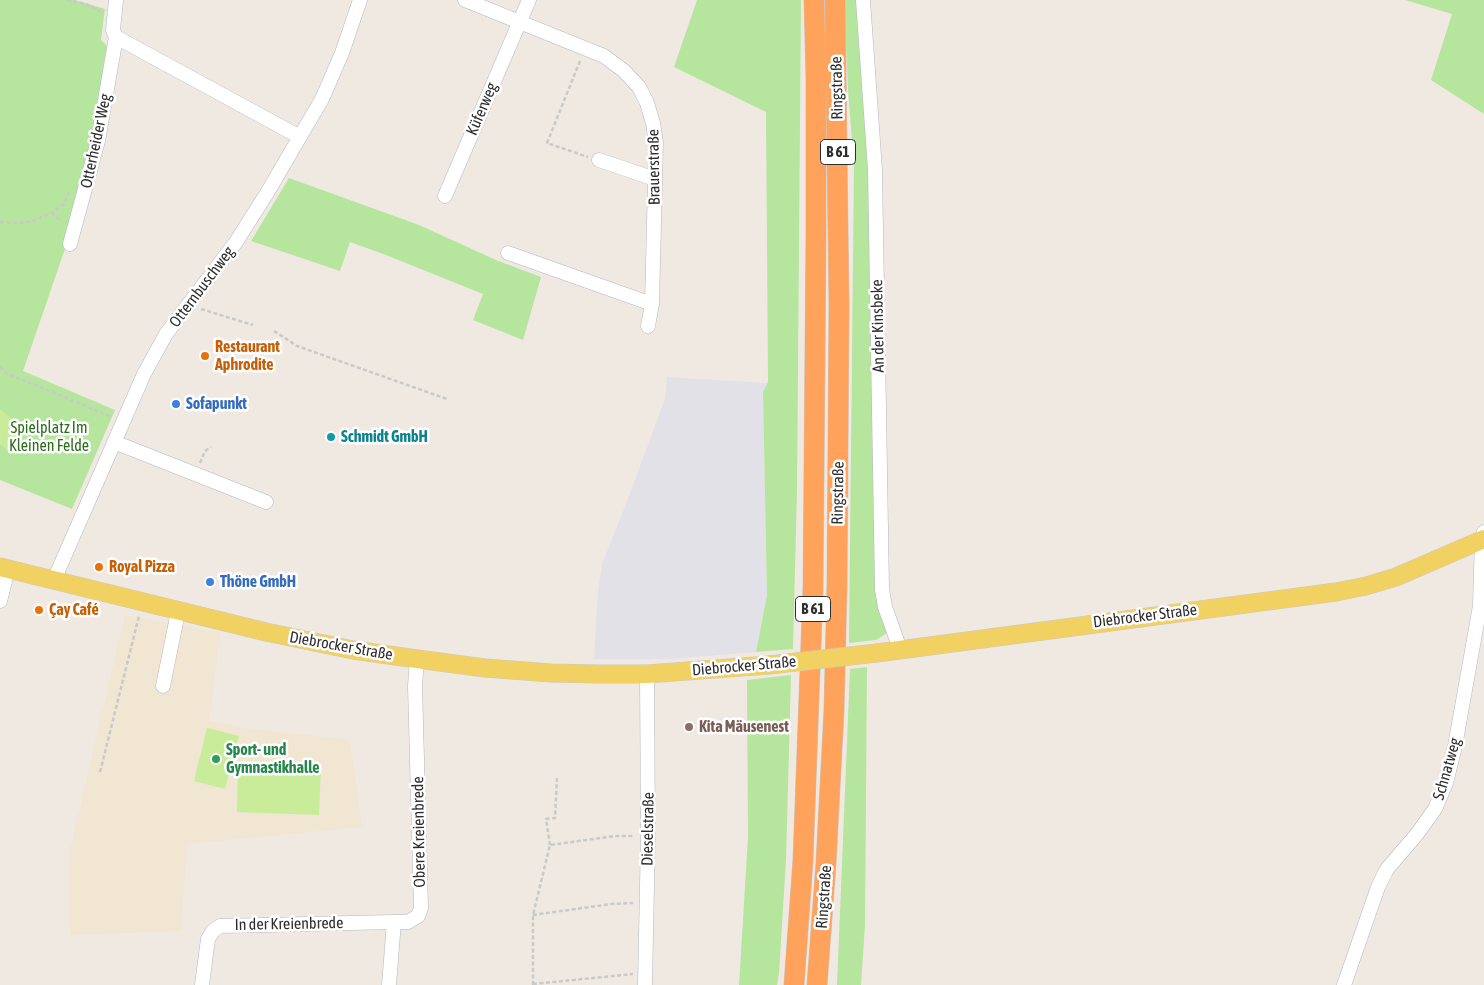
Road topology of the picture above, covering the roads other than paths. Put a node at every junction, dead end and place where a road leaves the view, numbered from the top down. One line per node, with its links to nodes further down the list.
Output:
1 (116, 0): 9 (street, Otterheider Weg)
2 (360, 0): 10 (street, Otternbuschweg)
3 (465, 0): 8 (street, Brauerstraße)
4 (529, 0): 8 (street, Küferweg)
5 (814, 0): 33 (highway, Ringstraße / B 61)
6 (835, 0): 34 (highway, Ringstraße / B 61)
7 (863, 0): 25 (street, An der Kinsbeke)
8 (520, 22): 12 (street, Brauerstraße); 13 (street, Küferweg)
9 (116, 37): 10 (street); 14 (street, Otterheider Weg)
10 (300, 137): 18 (street, Otternbuschweg)
11 (599, 160): 12 (street)
12 (655, 179): 16 (street, Brauerstraße)
13 (445, 196)
14 (70, 244)
15 (508, 254): 16 (street)
16 (652, 304): 17 (street, Brauerstraße)
17 (648, 326)
18 (114, 442): 19 (street); 22 (street, Otternbuschweg)
19 (266, 502)
20 (1483, 536): 25 (main road, Diebrocker Straße); 35 (street, Schnatweg)
21 (4, 568): 22 (main road, Diebrocker Straße); 23 (street)
22 (54, 580): 24 (main road, Diebrocker Straße)
23 (0, 601)
24 (178, 612): 26 (main road, Diebrocker Straße); 28 (street)
25 (900, 649): 27 (main road, Diebrocker Straße, bridge)
26 (417, 660): 27 (main road, Diebrocker Straße); 29 (street, Obere Kreienbrede)
27 (647, 674): 30 (street, Dieselstraße)
28 (163, 686)
29 (394, 922): 31 (street, In der Kreienbrede); 32 (street)
30 (645, 979)
31 (202, 985)
32 (389, 985)
33 (794, 985)
34 (817, 985)
35 (1344, 985)

